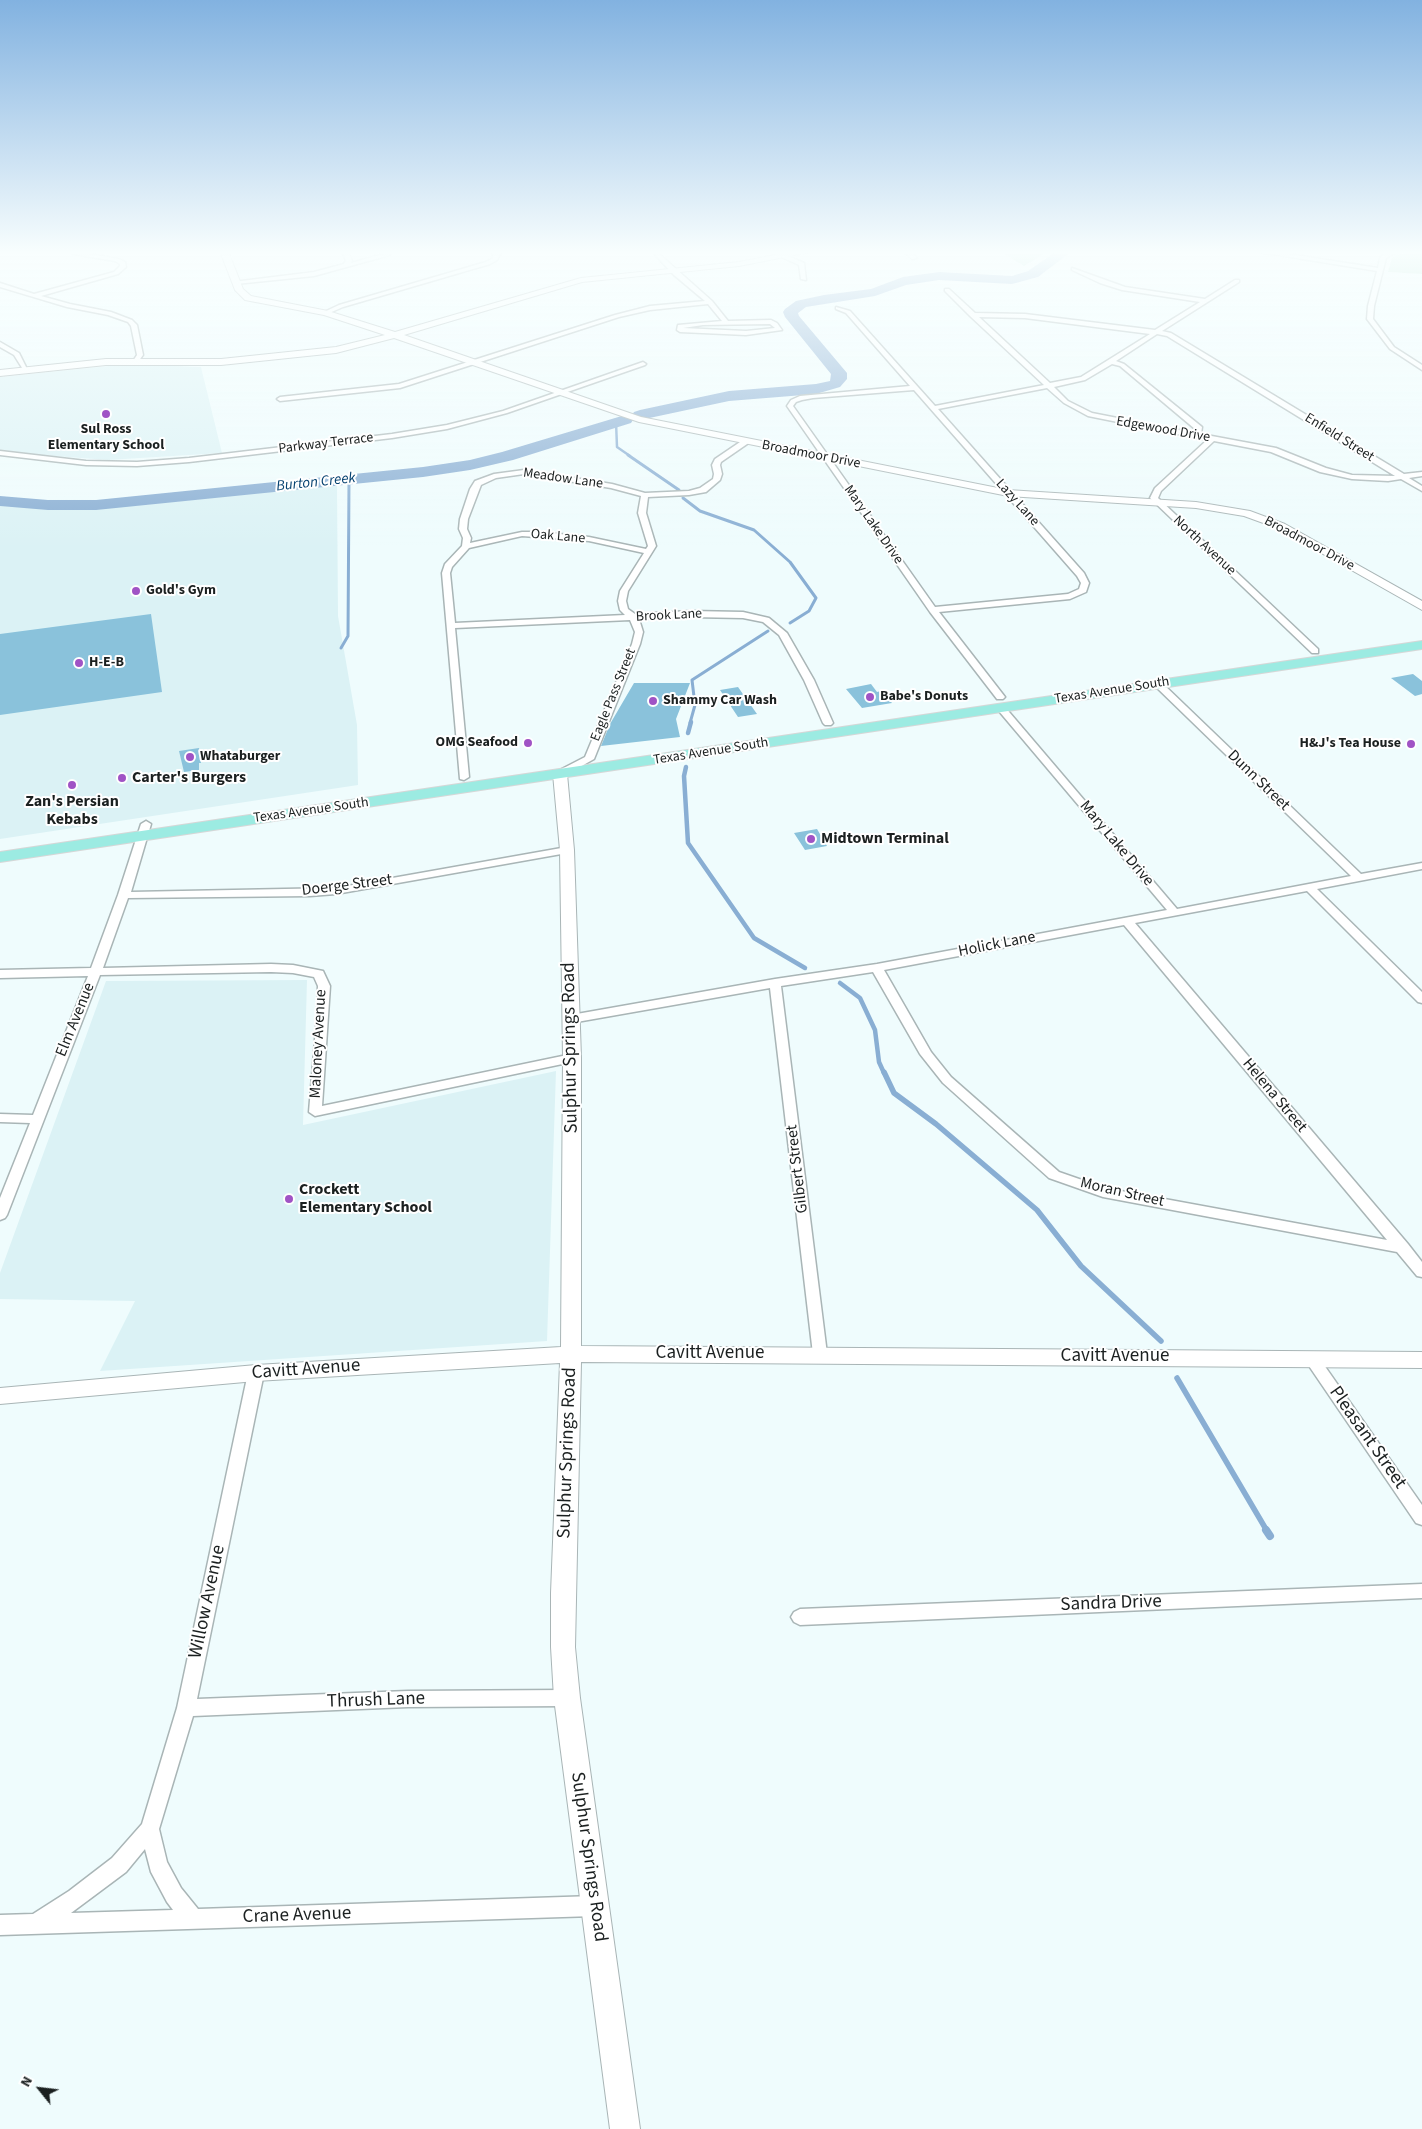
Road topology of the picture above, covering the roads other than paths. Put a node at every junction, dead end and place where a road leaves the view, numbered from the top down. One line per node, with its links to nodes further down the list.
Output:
1 (11, 350): 16 (street)
2 (139, 350): 11 (street)
3 (333, 350): 11 (street)
4 (439, 350): 12 (street, Broadmoor Drive)
5 (510, 350): 12 (street)
6 (882, 350): 19 (street, Lazy Lane)
7 (1010, 350): 18 (street, Edgewood Drive)
8 (1130, 350): 13 (street)
9 (1198, 350): 29 (street, Enfield Street)
10 (1396, 350): 15 (street)
11 (136, 361): 16 (street)
12 (473, 362): 20 (street, Broadmoor Drive); 21 (street)
13 (1111, 362): 18 (street); 23 (street)
14 (642, 364): 20 (street, Parkway Terrace)
15 (1422, 368)
16 (26, 370): 17 (street)
17 (0, 373)
18 (1048, 386): 22 (street); 23 (street, Edgewood Drive)
19 (915, 388): 22 (street, Lazy Lane); 27 (street, Mary Lake Drive)
20 (562, 393): 25 (street, Broadmoor Drive); 26 (street, Parkway Terrace)
21 (280, 399)
22 (933, 408): 31 (street, Lazy Lane)
23 (1197, 435): 24 (street, Edgewood Drive)
24 (1213, 438): 29 (street, Edgewood Drive); 33 (street, North Avenue)
25 (746, 442): 27 (street, Broadmoor Drive); 32 (street, Meadow Lane)
26 (0, 453)
27 (825, 458): 31 (street, Broadmoor Drive); 37 (street, Mary Lake Drive)
28 (1422, 474): 29 (street, Edgewood Drive)
29 (1402, 477): 30 (street, Enfield Street)
30 (1422, 489)
31 (1008, 493): 33 (street, Broadmoor Drive); 37 (street, Lazy Lane)
32 (646, 495): 34 (street, Meadow Lane); 35 (street)
33 (1158, 503): 36 (street, Broadmoor Drive); 42 (street, North Avenue)
34 (466, 546): 35 (street, Oak Lane); 39 (street)
35 (650, 552): 38 (street, Eagle Pass Street)
36 (1422, 606)
37 (933, 610): 44 (street, Mary Lake Drive)
38 (634, 618): 39 (street, Brook Lane); 45 (street, Brook Lane); 46 (street, Eagle Pass Street)
39 (450, 626): 48 (street)
40 (1422, 635): 42 (main road, Texas Avenue South)
41 (1422, 645): 43 (main road, Texas Avenue South)
42 (1315, 651): 44 (main road, Texas Avenue South)
43 (1158, 684): 44 (main road, Texas Avenue South); 54 (street, Dunn Street)
44 (1001, 703): 45 (main road, Texas Avenue South); 47 (main road, Texas Avenue South); 57 (street, Mary Lake Drive)
45 (828, 723): 46 (main road, Texas Avenue South)
46 (589, 759): 47 (street, Eagle Pass Street); 48 (main road, Texas Avenue South)
47 (560, 774): 49 (main road, Texas Avenue South); 51 (street, Sulphur Springs Road)
48 (464, 777): 49 (main road, Texas Avenue South)
49 (144, 830): 50 (main road, Texas Avenue South); 52 (main road, Texas Avenue South); 56 (street, Elm Avenue)
50 (0, 846)
51 (567, 850): 56 (street, Doerge Street); 64 (street, Sulphur Springs Road)
52 (0, 857)
53 (1422, 866): 54 (street, Holick Lane)
54 (1358, 877): 55 (street, Holick Lane)
55 (1309, 887): 57 (street, Holick Lane); 63 (street)
56 (124, 894): 60 (street, Elm Avenue)
57 (1173, 911): 58 (street, Holick Lane)
58 (1126, 920): 59 (street, Holick Lane); 69 (street, Helena Street)
59 (877, 968): 62 (street, Holick Lane); 69 (street, Moran Street)
60 (95, 973): 61 (street, Maloney Avenue); 65 (street, Maloney Avenue); 67 (street, Elm Avenue)
61 (0, 974)
62 (775, 983): 64 (street, Holick Lane); 72 (street, Gilbert Street)
63 (1422, 999)
64 (571, 1020): 65 (street, Sulphur Springs Road)
65 (572, 1058): 71 (street, Sulphur Springs Road)
66 (0, 1118): 67 (street)
67 (37, 1119): 68 (street, Elm Avenue)
68 (0, 1215)
69 (1402, 1248): 70 (street, Helena Street)
70 (1422, 1272)
71 (571, 1354): 72 (street, Cavitt Avenue); 75 (street, Cavitt Avenue); 80 (street, Sulphur Springs Road)
72 (820, 1354): 73 (street, Cavitt Avenue)
73 (1312, 1359): 74 (street, Cavitt Avenue); 77 (street, Pleasant Street)
74 (1422, 1360)
75 (256, 1373): 76 (street, Cavitt Avenue); 81 (street, Willow Avenue)
76 (0, 1396)
77 (1422, 1518)
78 (1422, 1591): 79 (street, Sandra Drive)
79 (800, 1617)
80 (567, 1698): 81 (street, Thrush Lane); 83 (street, Sulphur Springs Road)
81 (186, 1708): 82 (street, Willow Avenue)
82 (150, 1829): 84 (street, Willow Avenue); 85 (street, Willow Avenue)
83 (594, 1906): 84 (street, Crane Avenue); 87 (street, Sulphur Springs Road)
84 (195, 1920): 85 (street, Crane Avenue)
85 (37, 1923): 86 (street, Crane Avenue)
86 (0, 1925)
87 (625, 2129)

